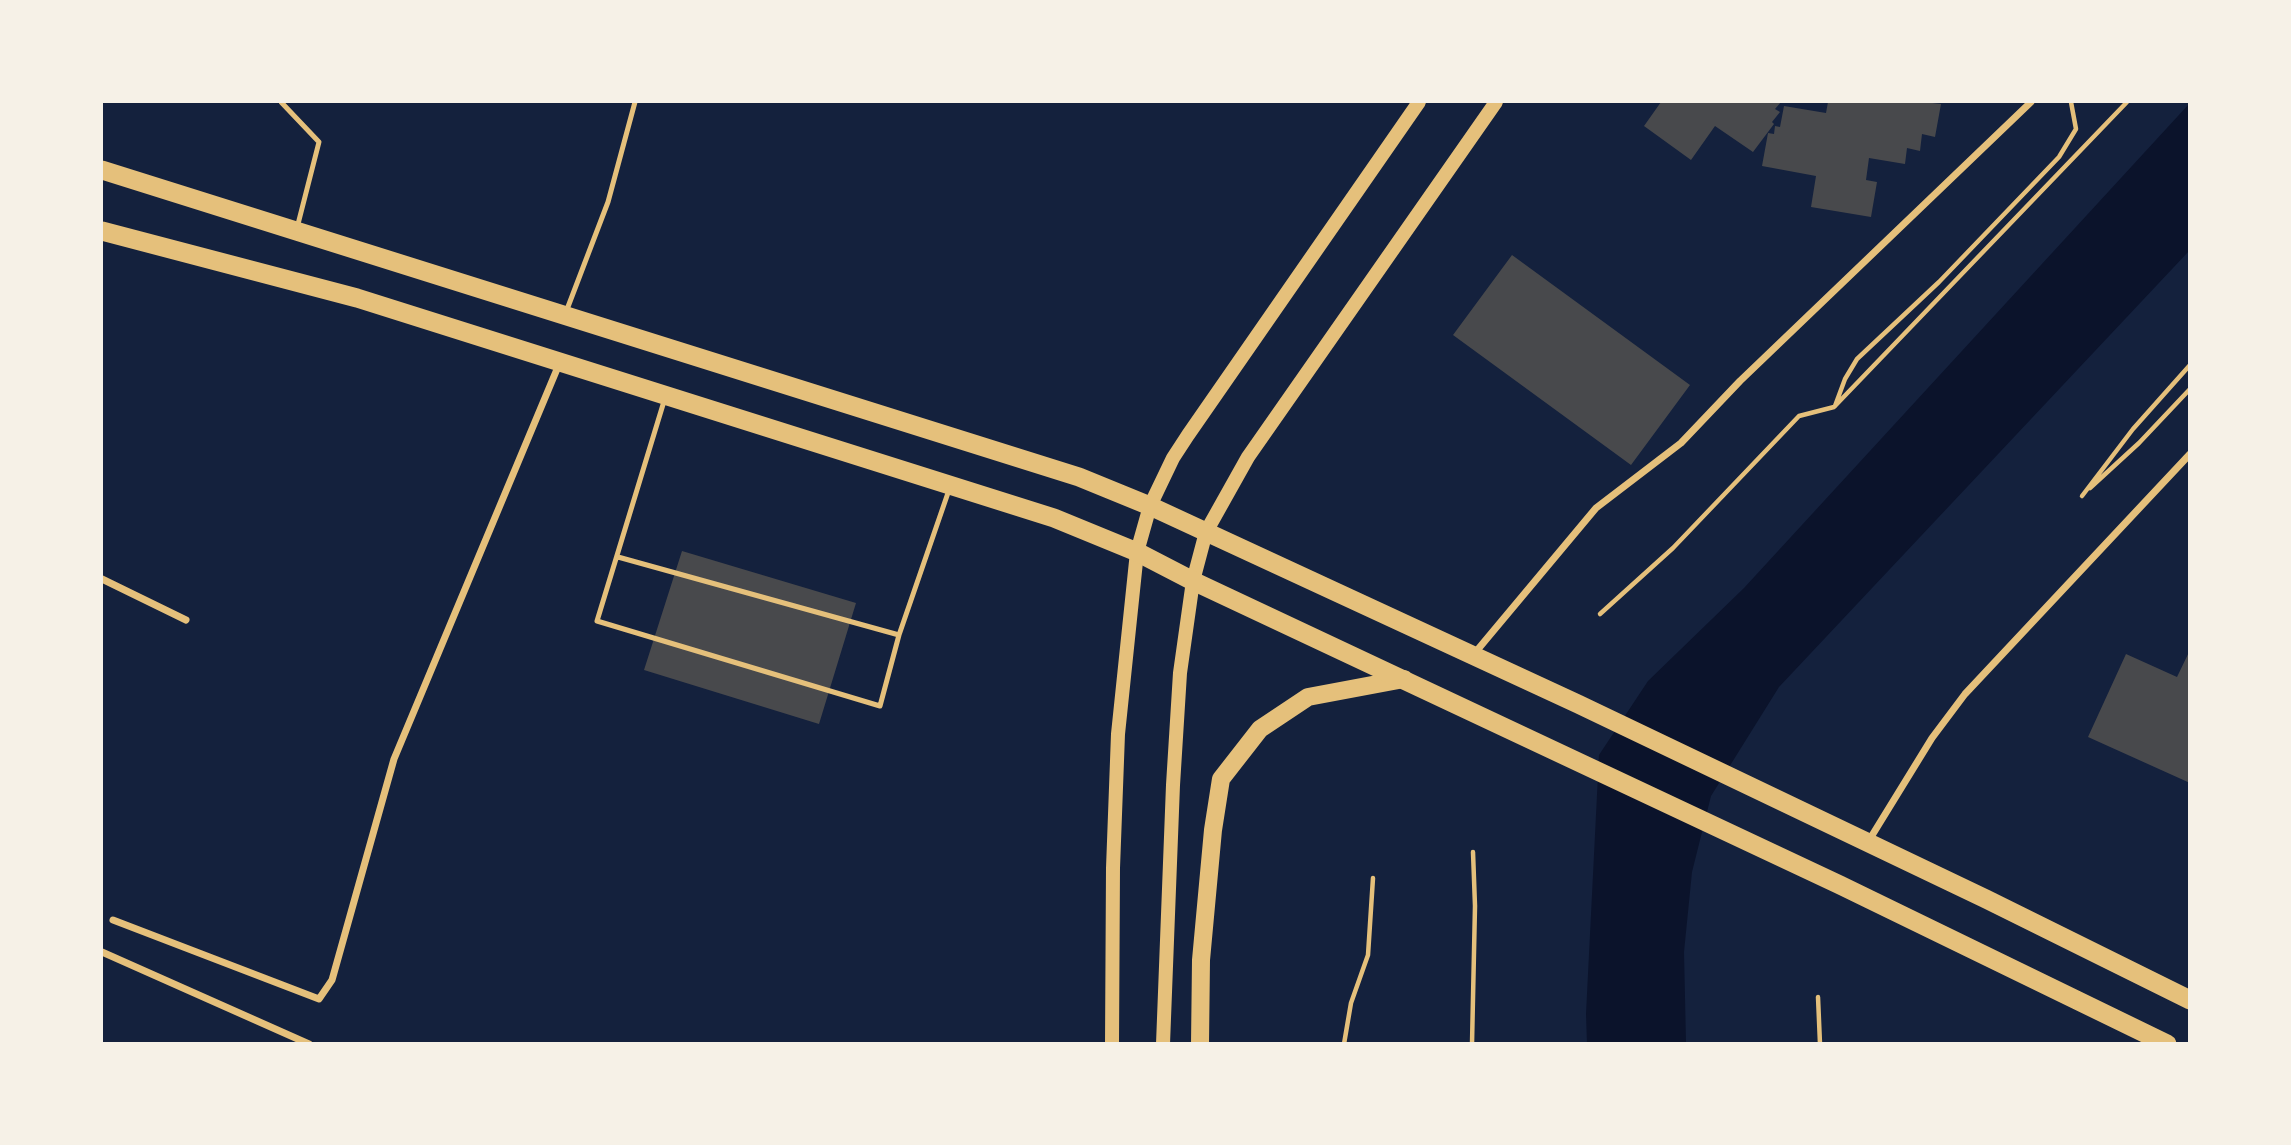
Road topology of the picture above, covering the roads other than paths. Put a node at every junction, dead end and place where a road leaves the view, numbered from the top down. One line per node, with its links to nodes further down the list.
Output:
1 (281, 102): 8 (lane)
2 (635, 102): 9 (lane)
3 (1419, 102): 14 (main road)
4 (1496, 102): 15 (main road)
5 (2031, 102): 22 (street)
6 (102, 170): 8 (highway)
7 (102, 230): 10 (highway)
8 (296, 231): 9 (highway)
9 (565, 315): 14 (highway)
10 (560, 361): 11 (highway); 25 (street)
11 (666, 395): 13 (highway); 17 (lane)
12 (2189, 454): 24 (street)
13 (951, 485): 16 (highway); 21 (lane)
14 (1150, 506): 15 (highway); 16 (main road)
15 (1206, 532): 19 (main road); 22 (highway)
16 (1137, 552): 19 (highway); 29 (main road)
17 (618, 557): 21 (lane); 21 (lane)
18 (102, 579): 20 (street)
19 (1193, 580): 23 (highway); 30 (main road)
20 (186, 620)
21 (899, 635)
22 (1473, 655): 24 (highway)
23 (1404, 679): 31 (main road); 32 (highway)
24 (1864, 841): 27 (highway)
25 (113, 919)
26 (102, 952): 28 (street)
27 (2189, 1000)
28 (309, 1044)
29 (1112, 1044)
30 (1163, 1044)
31 (1200, 1044)
32 (2167, 1044)

